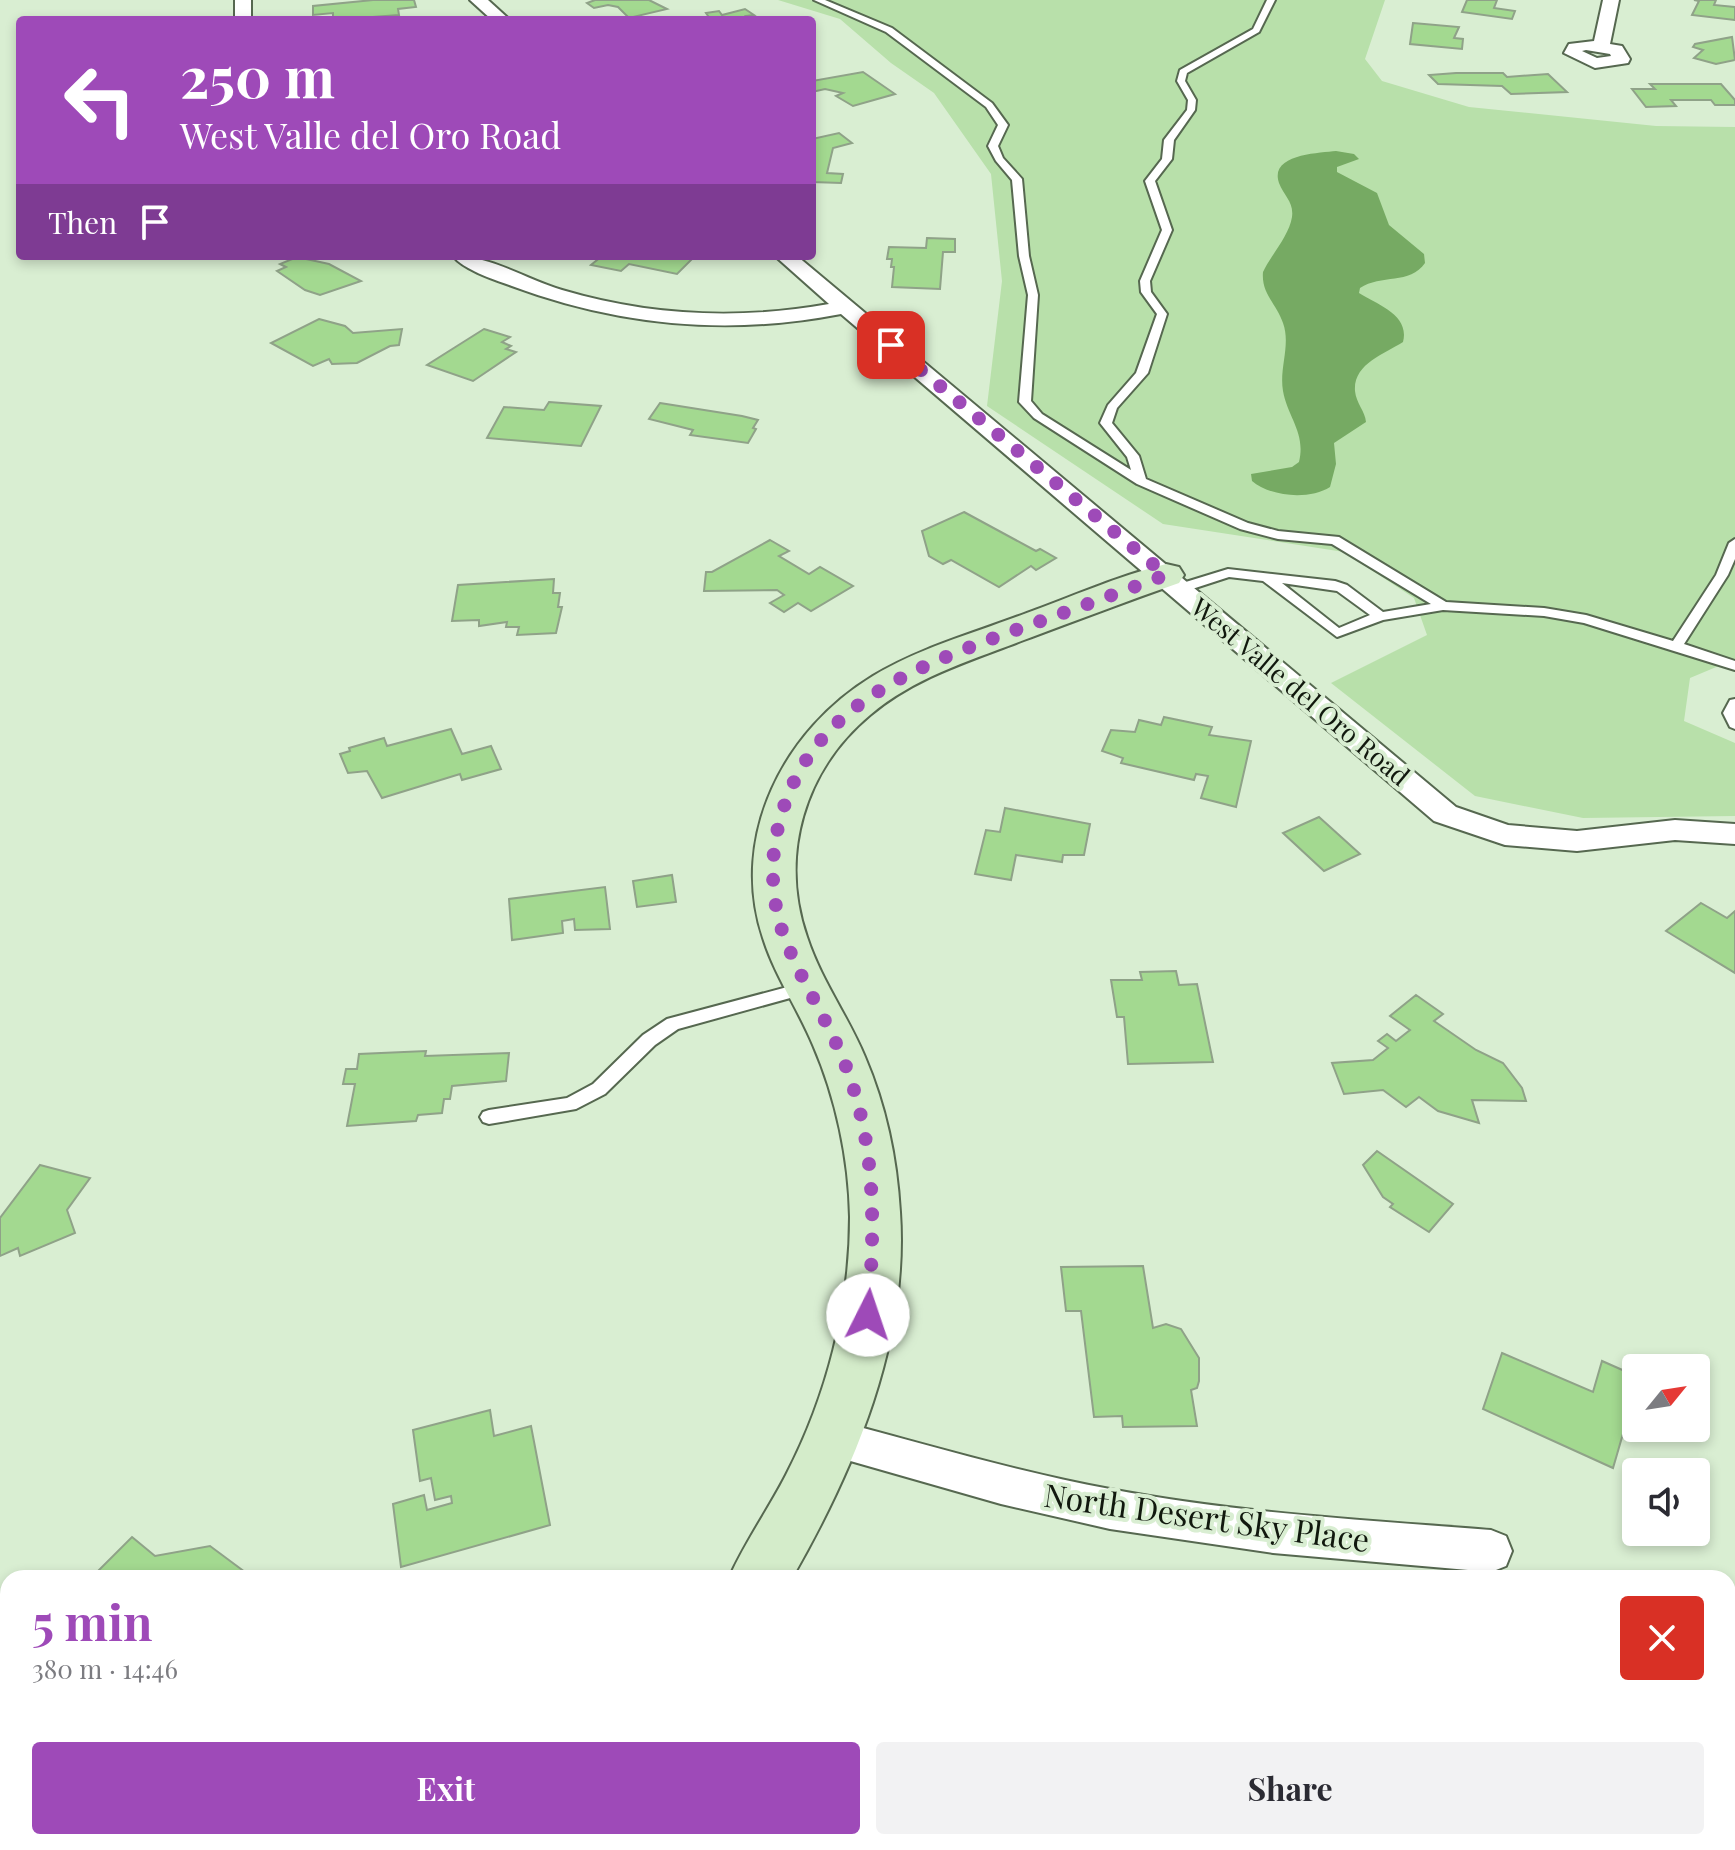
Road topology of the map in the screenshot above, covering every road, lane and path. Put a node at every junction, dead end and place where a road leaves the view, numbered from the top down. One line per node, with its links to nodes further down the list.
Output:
1 (478, 0): 5 (street)
2 (818, 0): 10 (lane)
3 (1271, 0): 10 (lane)
4 (1611, 0): 6 (street)
5 (497, 16)
6 (1601, 46)
7 (470, 260): 9 (street)
8 (790, 260): 9 (street, West Valle del Oro Road)
9 (845, 307): 13 (street, West Valle del Oro Road)
10 (1141, 481): 14 (lane)
11 (1735, 543): 16 (lane)
12 (1265, 576): 13 (lane); 15 (lane); 15 (lane)
13 (1173, 582): 20 (street, West Valle del Oro Road); 21 (street)
14 (1443, 606): 15 (lane); 16 (lane)
15 (1380, 616)
16 (1676, 646): 17 (lane)
17 (1735, 666)
18 (1735, 703): 19 (lane)
19 (1735, 724)
20 (1735, 834)
21 (807, 988): 22 (lane); 23 (street)
22 (489, 1117)
23 (833, 1439): 24 (street, North Desert Sky Place); 25 (street)
24 (1491, 1551)
25 (764, 1570)

